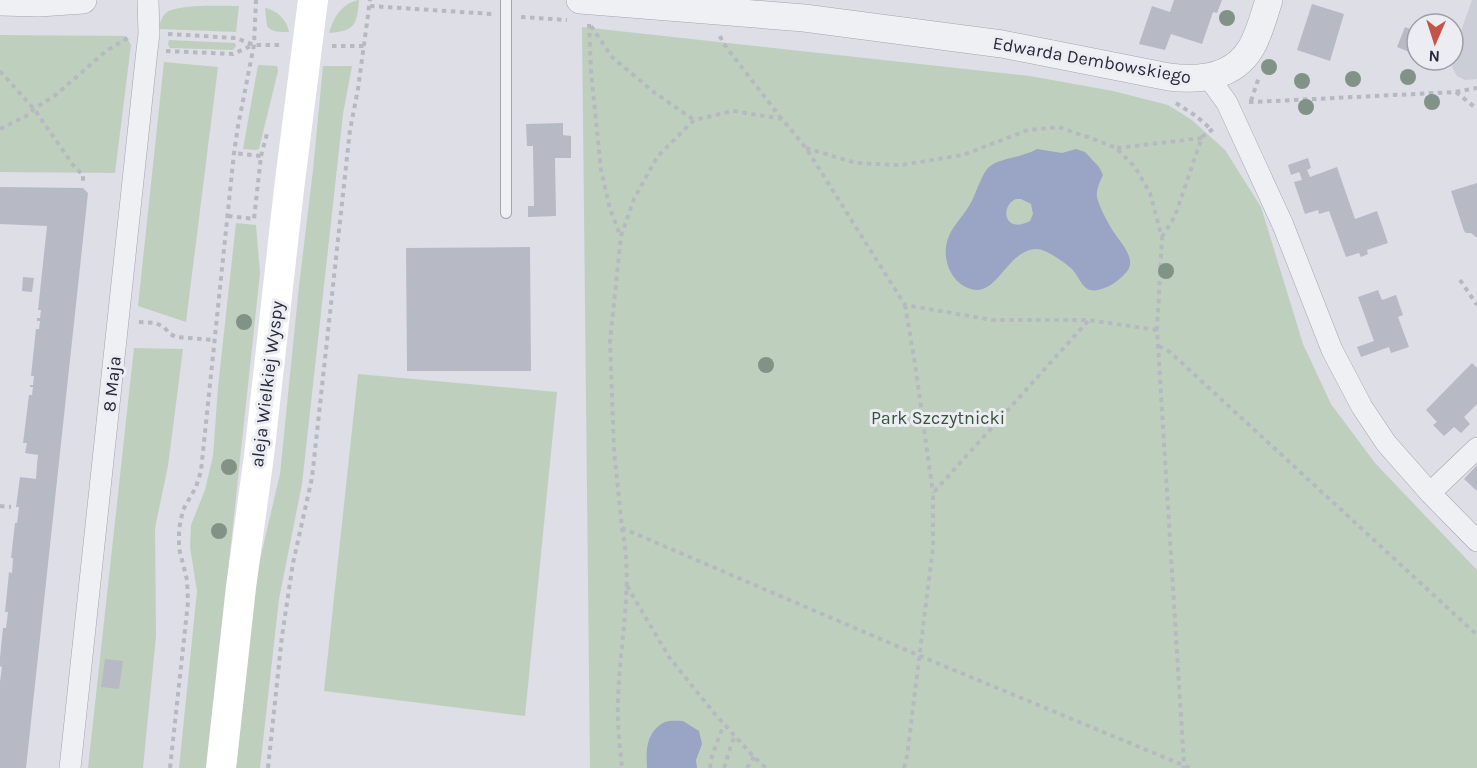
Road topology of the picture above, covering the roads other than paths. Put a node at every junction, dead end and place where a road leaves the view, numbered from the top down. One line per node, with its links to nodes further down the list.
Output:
1 (83, 0): 6 (street)
2 (148, 0): 13 (street, 8 Maja)
3 (313, 0): 14 (main road, aleja Wielkiej Wyspy)
4 (506, 0): 9 (lane)
5 (1269, 0): 8 (street)
6 (0, 2)
7 (579, 14): 8 (street, Edwarda Dembowskiego)
8 (1209, 78): 11 (street, Edwarda Dembowskiego)
9 (506, 213)
10 (1477, 448): 11 (street)
11 (1430, 493): 12 (street, Edwarda Dembowskiego)
12 (1477, 541)
13 (70, 768)
14 (221, 768)

